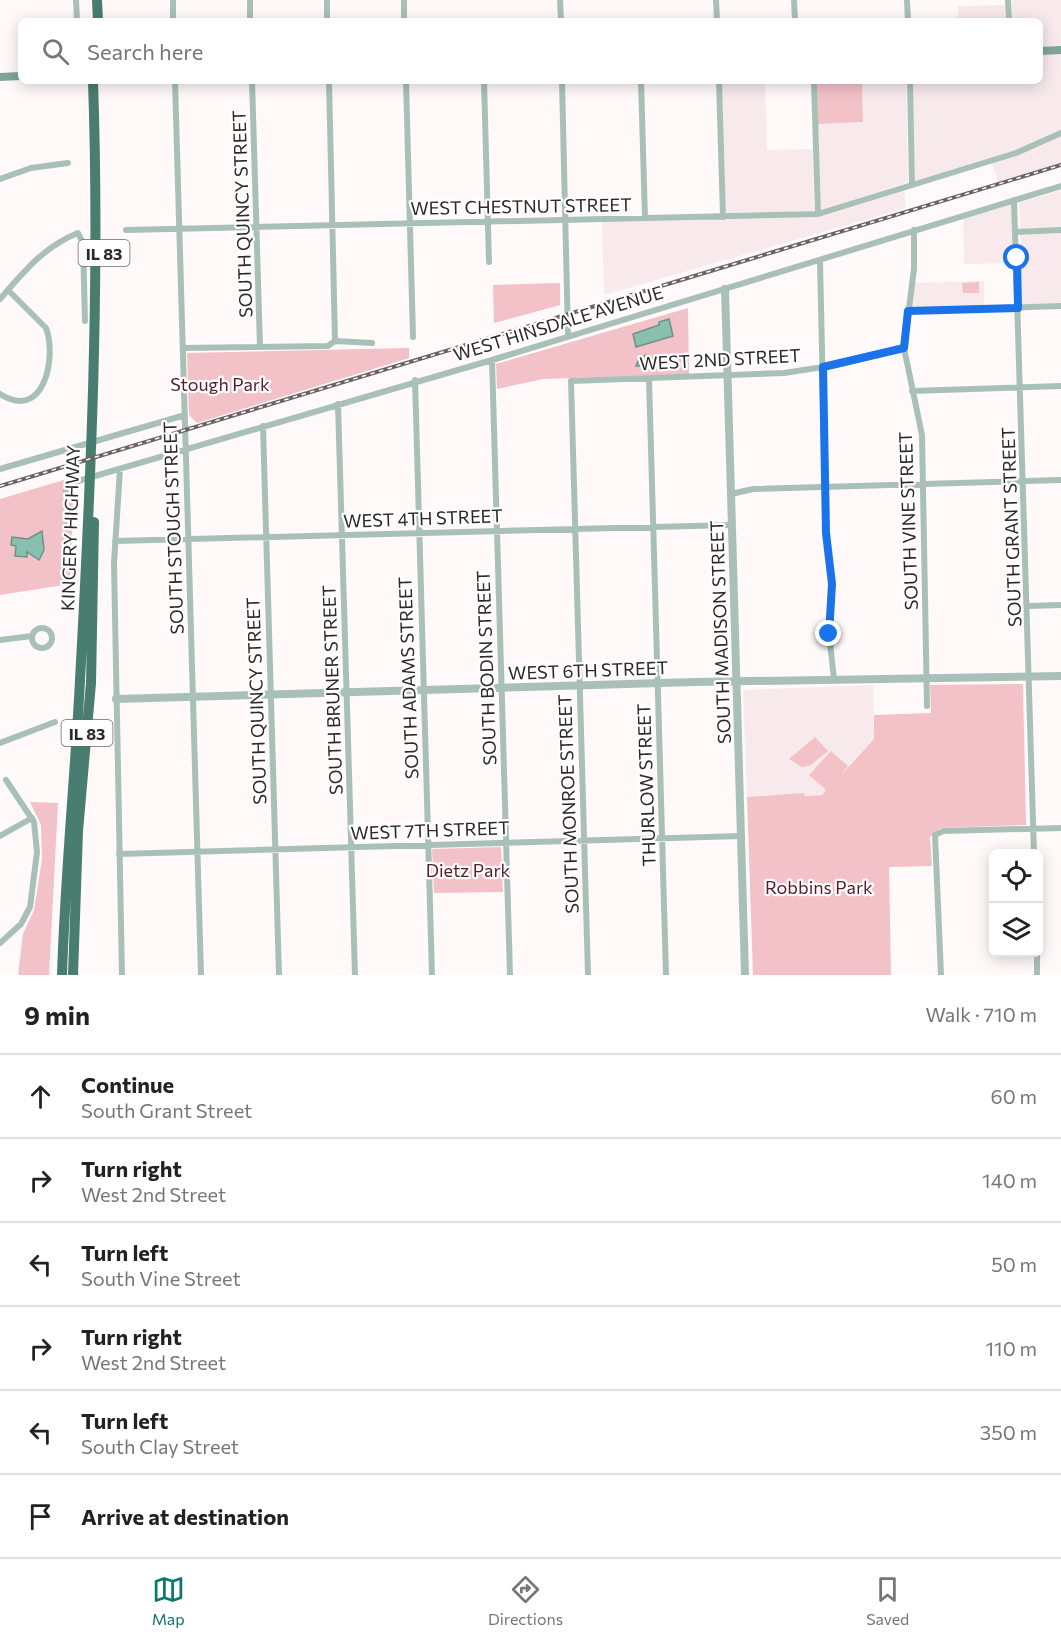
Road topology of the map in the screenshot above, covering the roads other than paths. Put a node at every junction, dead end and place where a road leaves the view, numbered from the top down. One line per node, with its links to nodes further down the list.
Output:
1 (76, 0): 13 (street)
2 (90, 0): 14 (highway)
3 (97, 0): 15 (highway)
4 (173, 0): 16 (street)
5 (250, 0): 17 (street)
6 (327, 0): 18 (street)
7 (404, 0): 19 (street)
8 (560, 0): 20 (street)
9 (716, 0): 21 (street)
10 (794, 0): 22 (street)
11 (907, 0): 23 (street)
12 (1008, 0): 24 (street)
13 (77, 18)
14 (91, 18)
15 (98, 18)
16 (173, 18)
17 (250, 18)
18 (327, 18)
19 (404, 18)
20 (561, 18)
21 (717, 18)
22 (795, 18)
23 (908, 18)
24 (1009, 18)
25 (1061, 50): 26 (main road)
26 (1043, 51)
27 (18, 76): 28 (main road)
28 (0, 77)
29 (93, 84): 88 (highway, KINGERY HIGHWAY / IL 83)
30 (100, 84): 88 (highway, KINGERY HIGHWAY / IL 83)
31 (175, 84): 55 (street, SOUTH STOUGH STREET)
32 (252, 84): 54 (street, SOUTH QUINCY STREET)
33 (329, 84): 53 (street)
34 (406, 84): 52 (street)
35 (484, 84): 51 (street)
36 (562, 84): 50 (street)
37 (641, 84): 49 (street)
38 (719, 84): 48 (street)
39 (814, 84): 47 (street)
40 (910, 84): 44 (street)
41 (1061, 133): 44 (street, WEST CHESTNUT STREET)
42 (68, 163): 43 (street)
43 (0, 179)
44 (912, 184): 47 (street, WEST CHESTNUT STREET)
45 (1061, 186): 46 (street, WEST HINSDALE AVENUE)
46 (1014, 200): 57 (street, WEST HINSDALE AVENUE); 59 (street, SOUTH GRANT STREET)
47 (818, 214): 48 (street, WEST CHESTNUT STREET)
48 (723, 217): 49 (street, WEST CHESTNUT STREET)
49 (645, 218): 50 (street, WEST CHESTNUT STREET)
50 (566, 220): 51 (street, WEST CHESTNUT STREET); 69 (street)
51 (488, 221): 52 (street, WEST CHESTNUT STREET); 61 (street)
52 (410, 224): 53 (street, WEST CHESTNUT STREET); 70 (street)
53 (333, 225): 54 (street, WEST CHESTNUT STREET); 71 (street)
54 (258, 227): 55 (street, WEST CHESTNUT STREET); 73 (street, SOUTH QUINCY STREET)
55 (179, 229): 56 (street, WEST CHESTNUT STREET); 74 (street, SOUTH STOUGH STREET)
56 (126, 230)
57 (914, 230): 60 (street, WEST HINSDALE AVENUE); 67 (street, SOUTH VINE STREET)
58 (1061, 230): 59 (street)
59 (1016, 232): 66 (street, SOUTH GRANT STREET)
60 (820, 260): 62 (street, WEST HINSDALE AVENUE); 77 (street)
61 (489, 262)
62 (725, 289): 69 (street, WEST HINSDALE AVENUE); 78 (street, SOUTH MADISON STREET)
63 (8, 290): 64 (street); 68 (street); 85 (street)
64 (0, 299)
65 (1061, 306): 66 (street)
66 (1018, 308): 67 (street); 83 (street, SOUTH GRANT STREET)
67 (908, 311): 75 (street, SOUTH VINE STREET)
68 (85, 321)
69 (568, 335): 76 (street, WEST HINSDALE AVENUE)
70 (413, 337)
71 (335, 343): 72 (street); 73 (street)
72 (372, 343)
73 (260, 347): 74 (street)
74 (183, 348): 87 (street, SOUTH STOUGH STREET)
75 (904, 348): 77 (street, WEST 2ND STREET); 84 (street, SOUTH VINE STREET)
76 (492, 360): 80 (street, WEST HINSDALE AVENUE); 103 (street, SOUTH BODIN STREET)
77 (823, 367): 78 (street, WEST 2ND STREET); 96 (street)
78 (728, 376): 79 (street, WEST 2ND STREET); 99 (street, SOUTH MADISON STREET)
79 (649, 378): 81 (street, WEST 2ND STREET); 101 (street, THURLOW STREET)
80 (415, 380): 86 (street, WEST HINSDALE AVENUE); 104 (street, SOUTH ADAMS STREET)
81 (571, 381): 102 (street, SOUTH MONROE STREET)
82 (1061, 386): 83 (street)
83 (1021, 387): 84 (street); 94 (street, SOUTH GRANT STREET)
84 (912, 391): 95 (street, SOUTH VINE STREET)
85 (0, 394)
86 (338, 404): 89 (street, WEST HINSDALE AVENUE); 105 (street, SOUTH BRUNER STREET)
87 (185, 415): 90 (street, SOUTH STOUGH STREET); 91 (street)
88 (94, 425): 98 (highway, KINGERY HIGHWAY / IL 83)
89 (263, 426): 90 (street, WEST HINSDALE AVENUE); 106 (street, SOUTH QUINCY STREET)
90 (186, 450): 92 (street, WEST HINSDALE AVENUE); 107 (street, SOUTH STOUGH STREET)
91 (0, 469)
92 (120, 469): 97 (street, WEST HINSDALE AVENUE); 108 (street)
93 (1061, 480): 94 (street)
94 (1024, 481): 95 (street); 110 (street, SOUTH GRANT STREET)
95 (922, 484): 96 (street); 113 (street, SOUTH VINE STREET)
96 (827, 486): 99 (street); 116 (street)
97 (66, 491)
98 (92, 492): 146 (highway, KINGERY HIGHWAY / IL 83); 147 (highway, KINGERY HIGHWAY / IL 83)
99 (731, 494): 100 (street, SOUTH MADISON STREET)
100 (732, 525): 101 (street, WEST 4TH STREET); 117 (street, SOUTH MADISON STREET)
101 (654, 527): 102 (street, WEST 4TH STREET); 118 (street, THURLOW STREET)
102 (575, 529): 103 (street, WEST 4TH STREET); 119 (street, SOUTH MONROE STREET)
103 (497, 531): 104 (street, WEST 4TH STREET); 120 (street, SOUTH BODIN STREET)
104 (419, 533): 105 (street, WEST 4TH STREET); 121 (street, SOUTH ADAMS STREET)
105 (343, 536): 106 (street, WEST 4TH STREET); 122 (street, SOUTH BRUNER STREET)
106 (267, 538): 107 (street, WEST 4TH STREET); 123 (street, SOUTH QUINCY STREET)
107 (189, 540): 108 (street, WEST 4TH STREET); 124 (street, SOUTH STOUGH STREET)
108 (116, 541): 125 (street)
109 (1061, 605): 110 (street)
110 (1028, 606): 115 (street, SOUTH GRANT STREET)
111 (32, 636): 112 (street)
112 (0, 640)
113 (927, 676): 115 (street, WEST 6TH STREET); 116 (street, WEST 6TH STREET); 126 (street, SOUTH VINE STREET)
114 (1061, 676): 115 (street, WEST 6TH STREET)
115 (1030, 677): 131 (street, SOUTH GRANT STREET)
116 (834, 679): 117 (street, WEST 6TH STREET)
117 (736, 682): 118 (street, WEST 6TH STREET); 134 (street, SOUTH MADISON STREET)
118 (658, 683): 119 (street, WEST 6TH STREET); 135 (street, THURLOW STREET)
119 (580, 685): 120 (street, WEST 6TH STREET); 136 (street, SOUTH MONROE STREET)
120 (502, 687): 121 (street, WEST 6TH STREET); 137 (street, SOUTH BODIN STREET)
121 (423, 689): 122 (street, WEST 6TH STREET); 138 (street, SOUTH ADAMS STREET)
122 (347, 691): 123 (street, WEST 6TH STREET); 139 (street, SOUTH BRUNER STREET)
123 (271, 694): 124 (street, WEST 6TH STREET); 141 (street, SOUTH QUINCY STREET)
124 (193, 696): 125 (street, WEST 6TH STREET); 142 (street, SOUTH STOUGH STREET)
125 (116, 699): 143 (street)
126 (927, 706)
127 (55, 722): 128 (street)
128 (0, 743)
129 (6, 780): 130 (street)
130 (32, 818): 133 (street); 144 (street)
131 (1034, 828): 132 (street); 140 (street, SOUTH GRANT STREET); 157 (street)
132 (1061, 828)
133 (0, 836)
134 (741, 836): 135 (street, WEST 7TH STREET); 156 (street, SOUTH MADISON STREET)
135 (663, 839): 136 (street, WEST 7TH STREET); 155 (street, THURLOW STREET)
136 (584, 841): 137 (street, WEST 7TH STREET); 154 (street, SOUTH MONROE STREET)
137 (506, 843): 138 (street, WEST 7TH STREET); 153 (street, SOUTH BODIN STREET)
138 (428, 845): 139 (street, WEST 7TH STREET); 152 (street, SOUTH ADAMS STREET)
139 (352, 848): 141 (street, WEST 7TH STREET); 151 (street, SOUTH BRUNER STREET)
140 (1034, 849)
141 (276, 850): 142 (street, WEST 7TH STREET); 150 (street, SOUTH QUINCY STREET)
142 (197, 852): 143 (street, WEST 7TH STREET); 149 (street, SOUTH STOUGH STREET)
143 (119, 854): 148 (street)
144 (0, 943)
145 (1037, 957): 158 (street)
146 (62, 975)
147 (72, 975)
148 (122, 975)
149 (201, 975)
150 (279, 975)
151 (355, 975)
152 (432, 975)
153 (510, 975)
154 (588, 975)
155 (666, 975)
156 (745, 975)
157 (941, 975)
158 (1037, 975)

